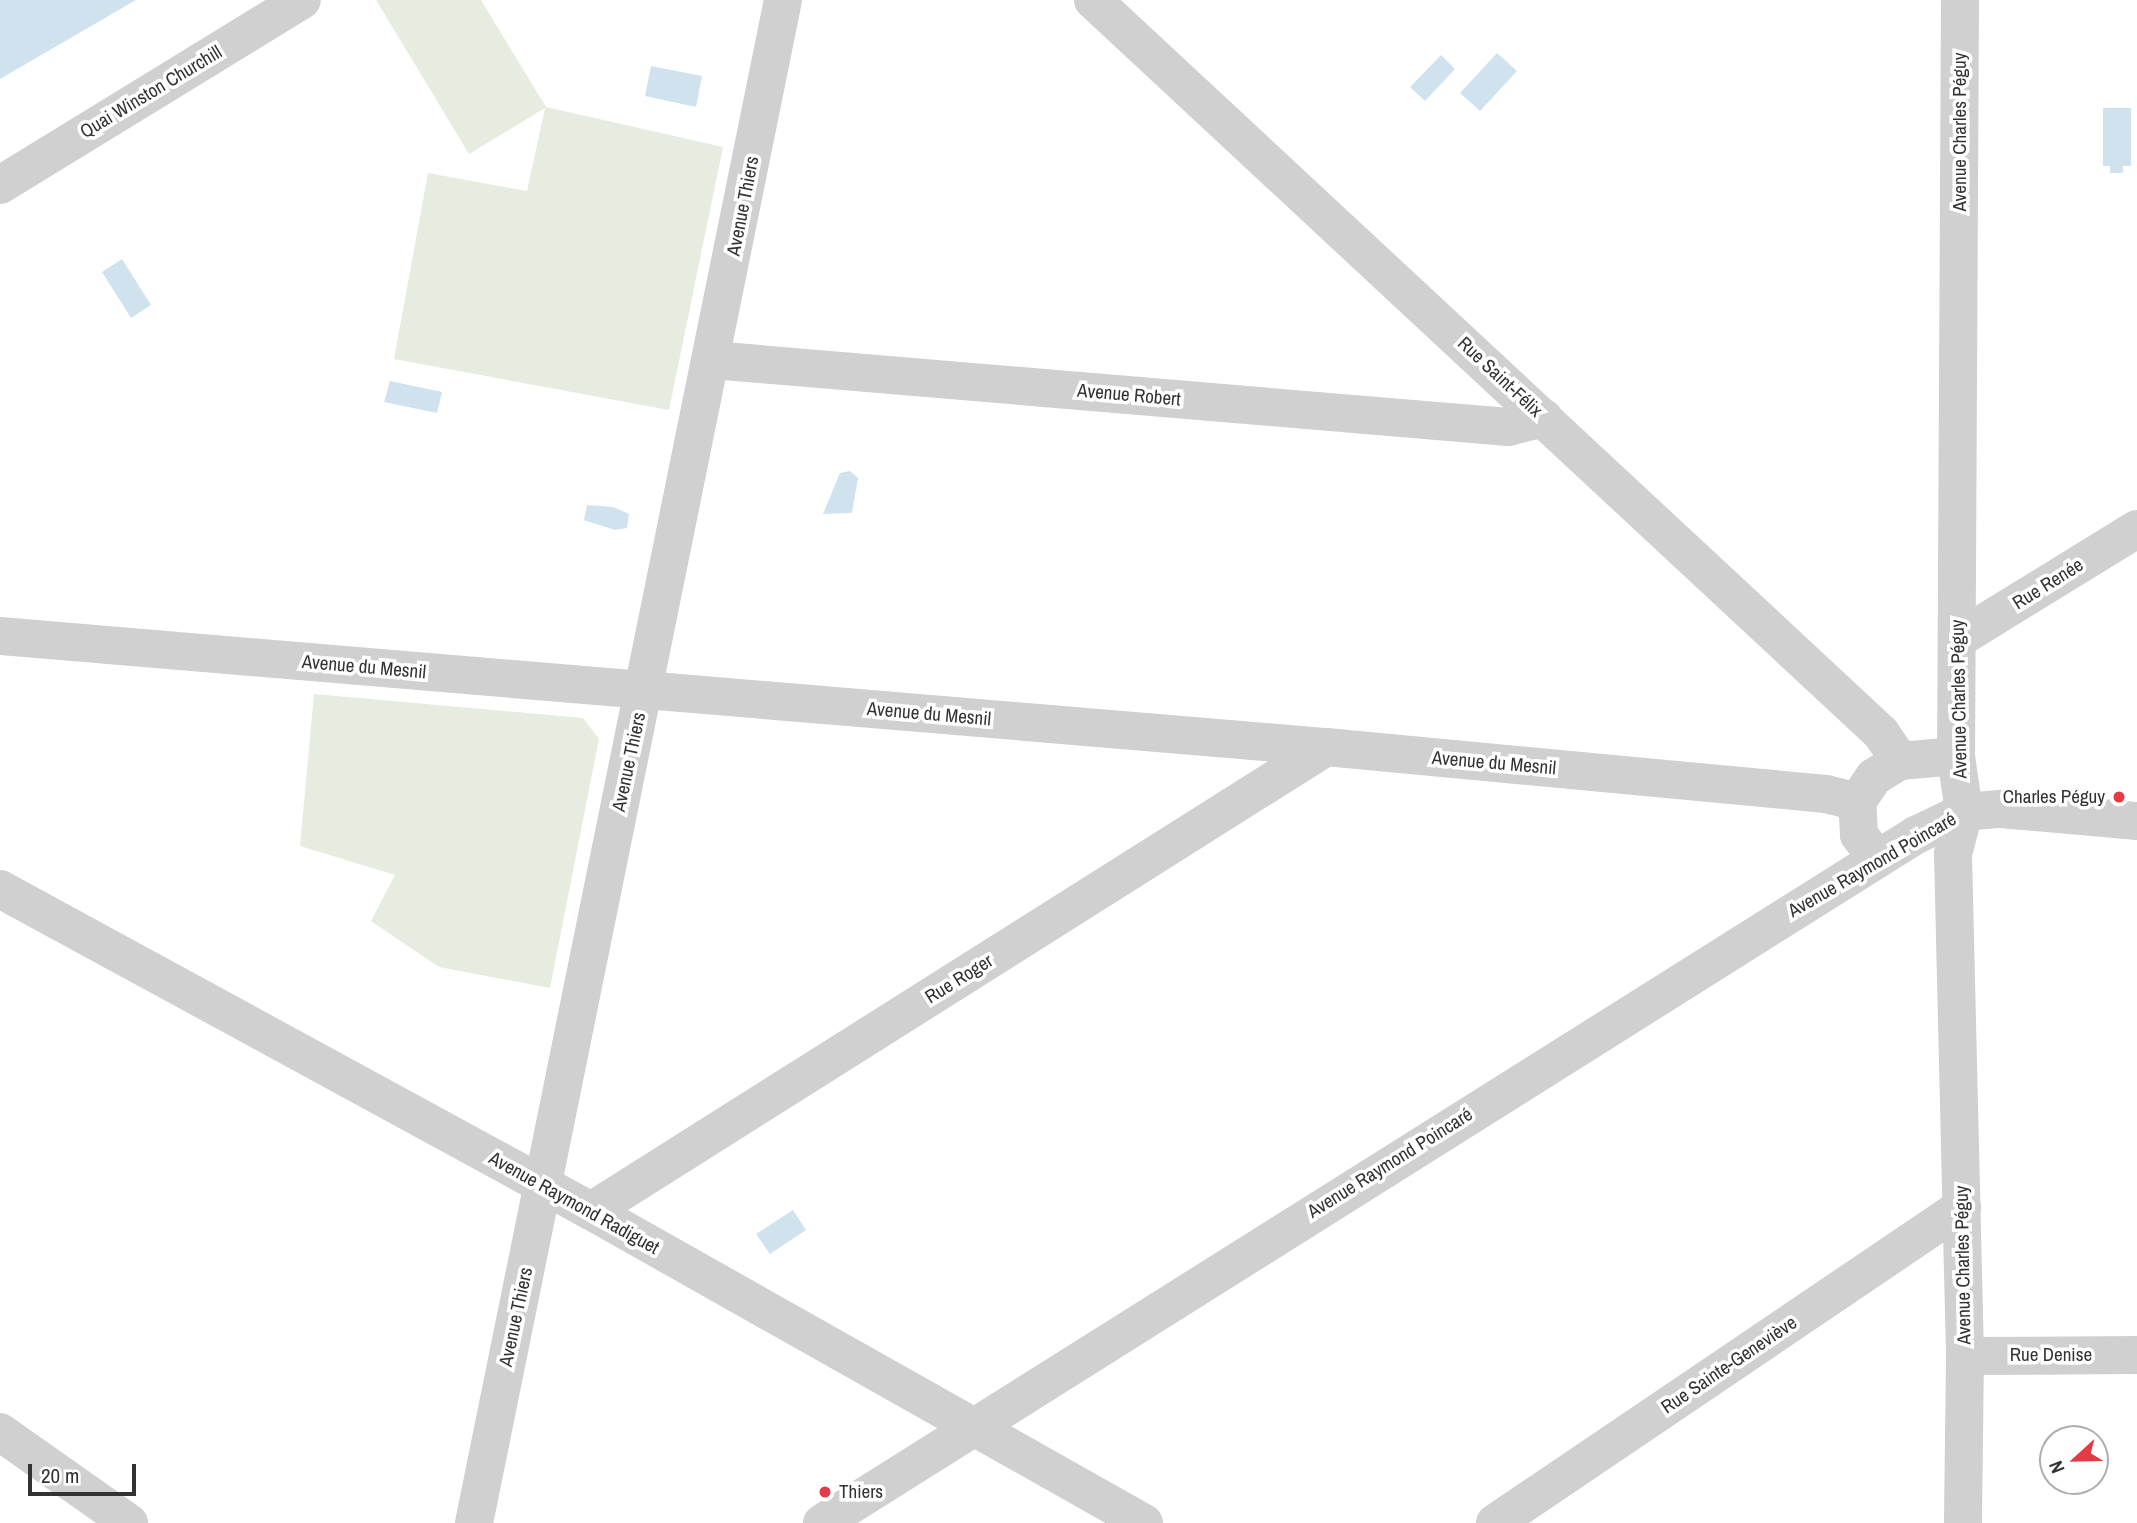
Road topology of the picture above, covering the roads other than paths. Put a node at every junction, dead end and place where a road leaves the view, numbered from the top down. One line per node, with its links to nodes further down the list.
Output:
1 (302, 0): 5 (street, Quai Winston Churchill)
2 (783, 0): 6 (street, Avenue Thiers)
3 (1093, 0): 7 (street, Rue Saint-Félix)
4 (1960, 0): 10 (street, Avenue Charles Péguy)
5 (0, 185)
6 (712, 360): 7 (street, Avenue Robert); 11 (street, Avenue Thiers)
7 (1544, 418): 14 (street, Rue Saint-Félix)
8 (2137, 529): 10 (street, Rue Renée)
9 (0, 636): 11 (street, Avenue du Mesnil)
10 (1958, 639): 13 (street, Avenue Charles Péguy)
11 (644, 690): 12 (street, Avenue du Mesnil); 20 (street, Avenue Thiers)
12 (1326, 747): 15 (street, Avenue du Mesnil); 22 (street, Rue Roger)
13 (1956, 756): 14 (street); 16 (street, Avenue Charles Péguy)
14 (1899, 761): 15 (street)
15 (1857, 802): 18 (street)
16 (1964, 812): 17 (street); 18 (street, Avenue Raymond Poincaré); 21 (street, Avenue Charles Péguy)
17 (2137, 821)
18 (1876, 858): 25 (street, Avenue Raymond Poincaré)
19 (0, 889): 20 (street, Avenue Raymond Radiguet)
20 (543, 1184): 22 (street, Avenue Raymond Radiguet); 28 (street, Avenue Thiers)
21 (1962, 1207): 24 (street, Avenue Charles Péguy); 31 (street, Rue Sainte-Geneviève)
22 (592, 1211): 25 (street, Avenue Raymond Radiguet)
23 (2137, 1355): 24 (street, Rue Denise)
24 (1965, 1356): 32 (street, Avenue Charles Péguy)
25 (972, 1425): 29 (street, Avenue Raymond Poincaré); 30 (street, Avenue Raymond Radiguet)
26 (0, 1432): 27 (street)
27 (129, 1523)
28 (474, 1523)
29 (822, 1523)
30 (1144, 1523)
31 (1495, 1523)
32 (1964, 1523)

